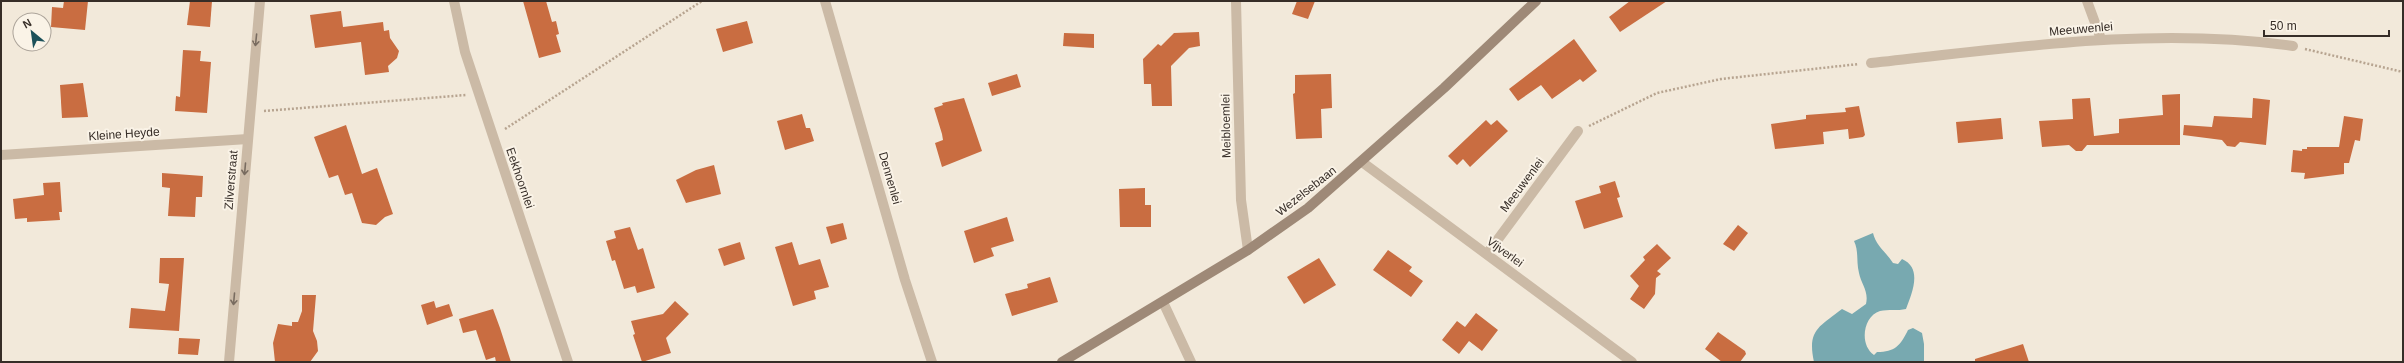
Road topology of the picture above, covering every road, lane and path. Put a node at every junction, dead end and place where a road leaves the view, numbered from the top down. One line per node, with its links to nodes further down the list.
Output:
1 (260, 1): 13 (street, Zilverstraat, one-way to 13)
2 (454, 1): 12 (street, Eekhoornlei)
3 (702, 1): 15 (path)
4 (825, 1): 24 (street, Dennenlei)
5 (1236, 1): 19 (street, Meibloemlei)
6 (1536, 1): 18 (street, Wezelsebaan)
7 (2087, 1): 8 (street)
8 (2101, 39): 9 (street, Meeuwenlei); 10 (street, Meeuwenlei)
9 (2293, 46): 11 (path)
10 (1871, 63): 14 (path)
11 (2403, 72)
12 (479, 94): 13 (path); 15 (street, Eekhoornlei)
13 (249, 113): 16 (street, Zilverstraat)
14 (1578, 131): 20 (street, Meeuwenlei)
15 (493, 137): 23 (street, Eekhoornlei)
16 (248, 139): 17 (street, Kleine Heyde); 22 (street, Zilverstraat, one-way to 22)
17 (1, 155)
18 (1362, 162): 19 (street, Wezelsebaan); 20 (street, Vijverlei)
19 (1248, 250): 21 (street, Wezelsebaan)
20 (1487, 254): 27 (street, Vijverlei)
21 (1163, 302): 25 (street, Wezelsebaan); 26 (street)
22 (229, 362)
23 (568, 362)
24 (932, 362)
25 (1062, 362)
26 (1191, 362)
27 (1632, 362)

